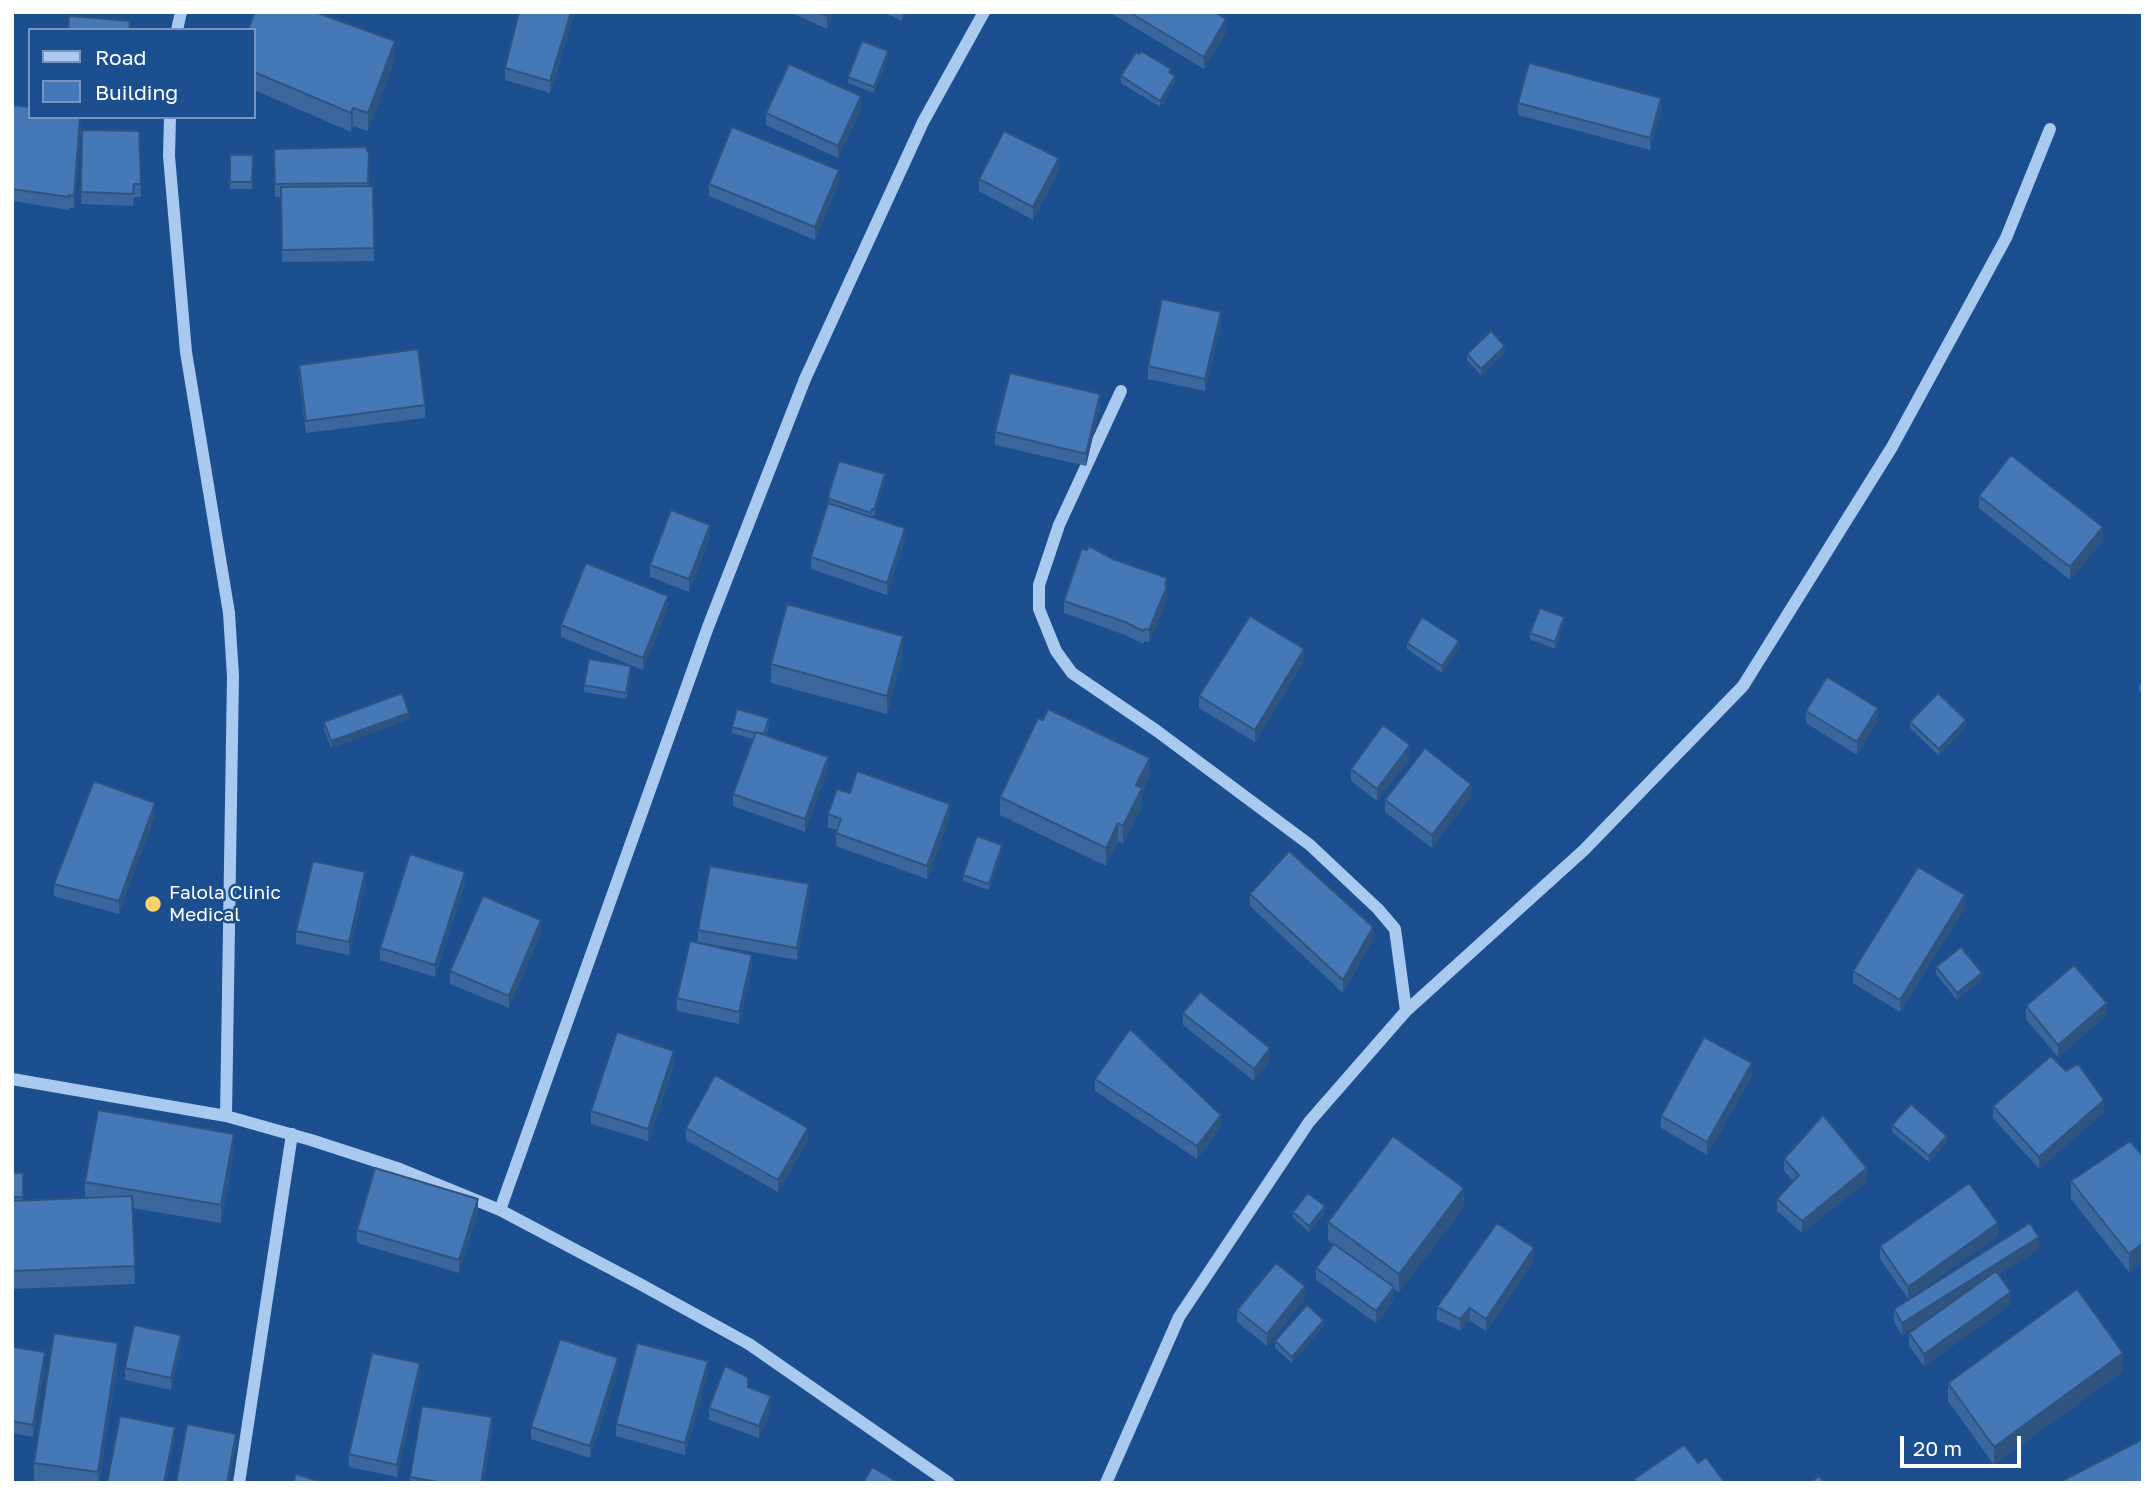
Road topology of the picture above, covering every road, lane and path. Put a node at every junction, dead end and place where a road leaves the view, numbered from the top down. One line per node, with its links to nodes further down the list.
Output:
1 (984, 12): 9 (street)
2 (170, 119): 7 (street)
3 (2050, 129): 5 (street)
4 (1121, 391): 5 (street)
5 (1406, 1011): 12 (street)
6 (12, 1079): 7 (street)
7 (226, 1116): 8 (street)
8 (292, 1134): 9 (street); 10 (street)
9 (500, 1210): 11 (street)
10 (239, 1483)
11 (949, 1483)
12 (1107, 1483)

